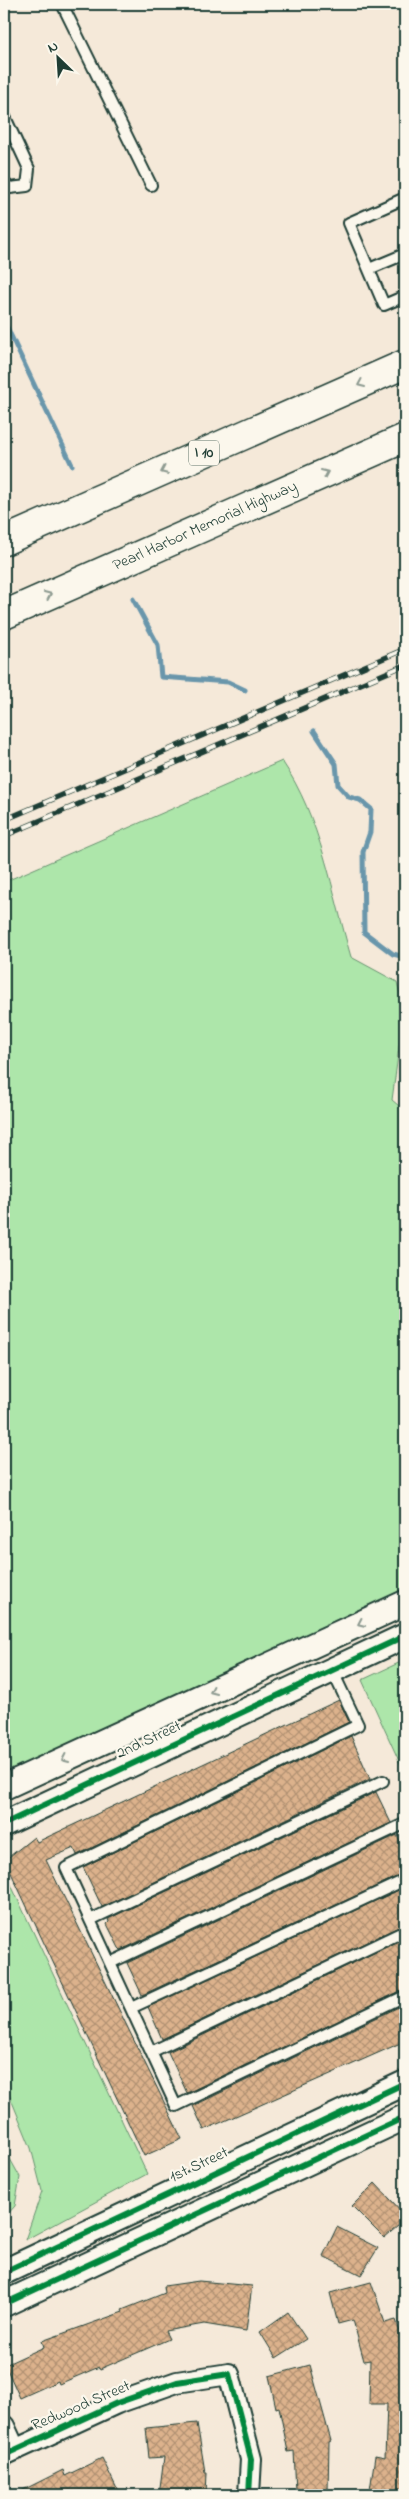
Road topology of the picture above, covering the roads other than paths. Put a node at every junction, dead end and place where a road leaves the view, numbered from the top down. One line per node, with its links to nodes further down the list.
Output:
1 (62, 4): 4 (lane)
2 (4, 116): 3 (lane)
3 (4, 183)
4 (150, 185)
5 (405, 198): 7 (lane)
6 (405, 254): 7 (lane)
7 (369, 269): 8 (lane)
8 (405, 296)
9 (405, 364): 11 (highway, I 10, one-way to 11)
10 (405, 438): 12 (highway, Pearl Harbor Memorial Highway, one-way to 10)
11 (4, 541)
12 (4, 614)
13 (405, 1603): 17 (street, 2nd Street, one-way to 17)
14 (405, 1636): 15 (street, 2nd Street)
15 (332, 1670): 18 (street, 2nd Street); 21 (lane)
16 (383, 1781): 21 (lane)
17 (4, 1787)
18 (4, 1824)
19 (404, 1824): 23 (lane)
20 (405, 1880): 25 (lane)
21 (90, 1920): 23 (lane)
22 (405, 1931): 26 (lane)
23 (110, 1963): 25 (lane)
24 (405, 1996): 26 (lane)
25 (131, 2008): 26 (lane)
26 (151, 2052)
27 (405, 2083): 29 (street, 1st Street)
28 (405, 2117): 30 (street)
29 (4, 2272)
30 (4, 2304)
31 (4, 2426): 32 (street, Redwood Street)
32 (9, 2452): 33 (street, Redwood Street)
33 (249, 2495)

